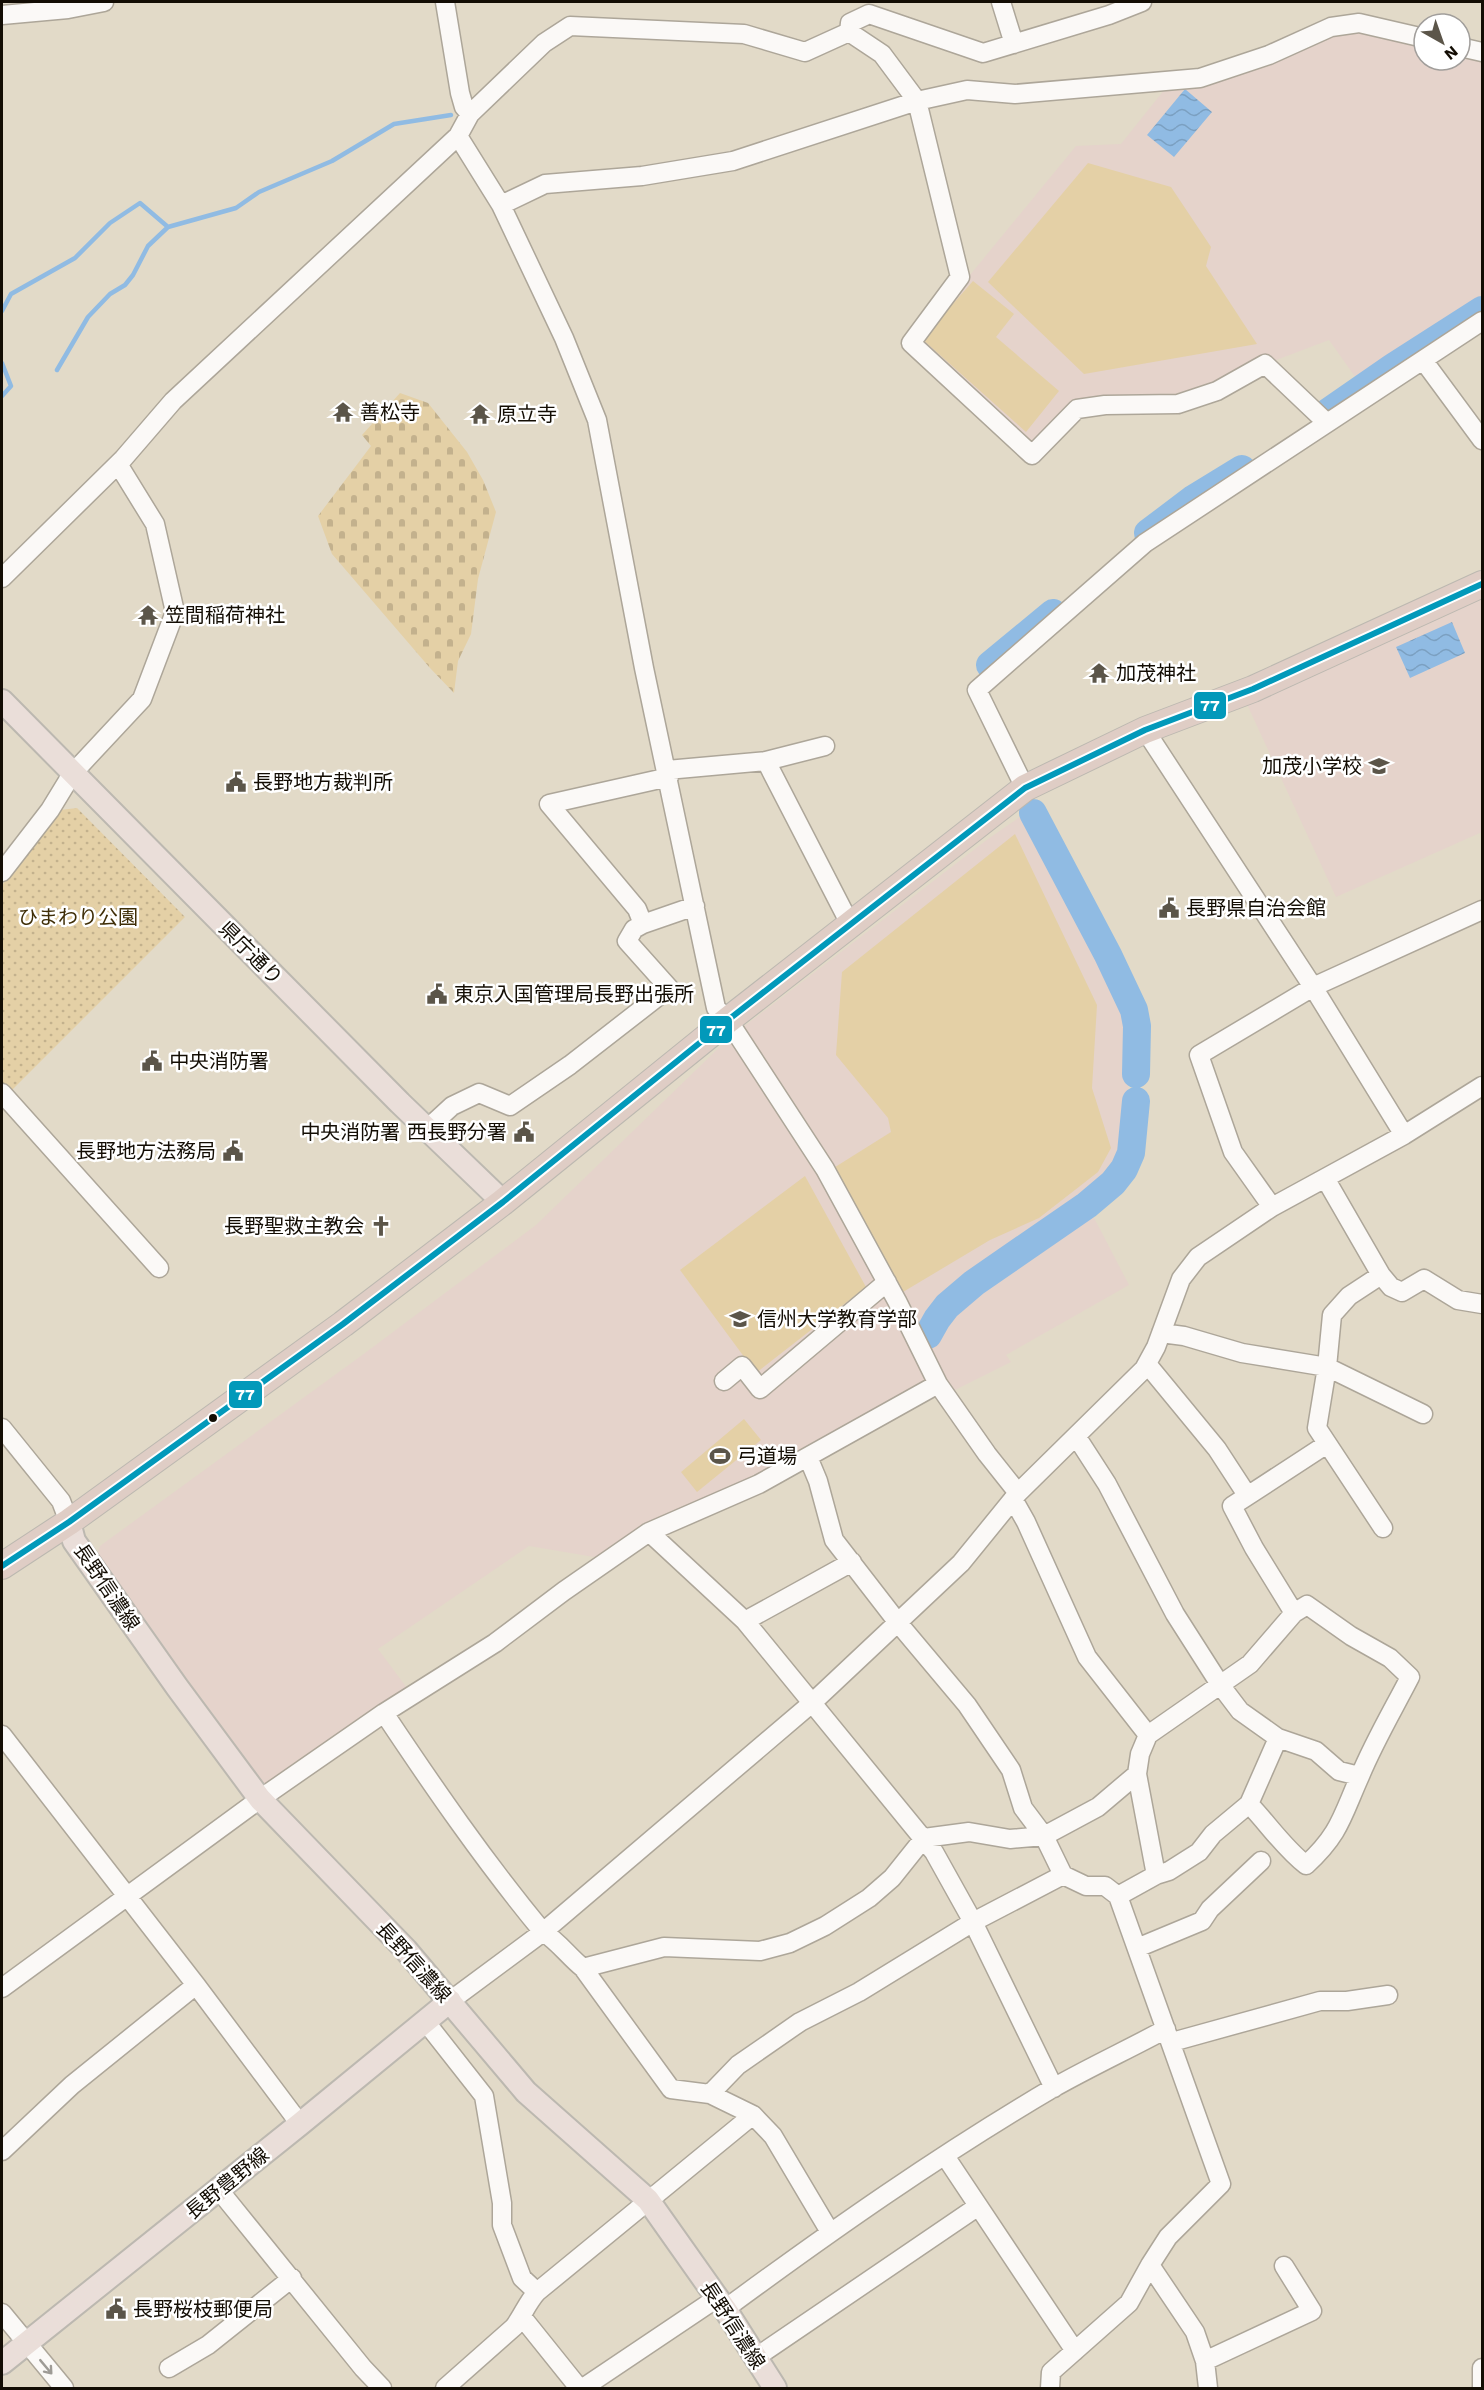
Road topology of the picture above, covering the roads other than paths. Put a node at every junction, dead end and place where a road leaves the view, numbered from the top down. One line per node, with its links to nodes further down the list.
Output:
1 (104, 2): 5 (street)
2 (444, 2): 10 (street)
3 (1001, 2): 8 (street)
4 (1142, 2): 8 (street)
5 (2, 15)
6 (849, 32): 8 (street); 9 (street); 10 (street)
7 (1412, 35): 9 (street)
8 (1014, 44)
9 (917, 101): 12 (street); 15 (street)
10 (470, 114): 11 (street)
11 (458, 136): 12 (street); 17 (street)
12 (501, 205): 24 (street)
13 (1482, 321): 14 (street)
14 (1423, 360): 15 (street); 16 (street)
15 (1326, 422): 26 (street)
16 (1482, 440)
17 (118, 464): 18 (street); 25 (street)
18 (2, 578)
19 (1482, 584): 21 (highway)
20 (2, 701): 25 (main road, 県庁通り)
21 (1145, 730): 26 (highway); 32 (street)
22 (825, 746): 23 (street)
23 (766, 761): 24 (street); 31 (street)
24 (668, 773): 28 (street); 30 (street)
25 (72, 774): 27 (street); 36 (main road, 県庁通り)
26 (1025, 788): 31 (highway)
27 (2, 872)
28 (695, 906): 30 (street); 33 (street)
29 (1482, 910): 32 (street)
30 (643, 924): 36 (street)
31 (850, 924): 33 (highway)
32 (1313, 987): 37 (street); 40 (street)
33 (728, 1020): 39 (highway); 43 (street)
34 (1482, 1086): 37 (street)
35 (2, 1093): 41 (street)
36 (427, 1129): 39 (main road, 県庁通り)
37 (1404, 1136): 38 (street)
38 (1325, 1178): 40 (street); 42 (street)
39 (503, 1202): 57 (highway)
40 (1272, 1206): 45 (street)
41 (159, 1268)
42 (1381, 1275): 44 (street); 47 (street)
43 (887, 1282): 48 (street); 49 (street)
44 (1482, 1304)
45 (1161, 1333): 46 (street); 47 (street)
46 (1147, 1364): 52 (street); 55 (street)
47 (1327, 1367): 50 (street); 53 (street)
48 (724, 1382)
49 (938, 1384): 54 (street); 56 (street)
50 (1423, 1414)
51 (2, 1428): 57 (street)
52 (1076, 1436): 56 (street); 65 (street)
53 (1327, 1444): 55 (street); 58 (street)
54 (808, 1457): 59 (street); 60 (street)
55 (1247, 1495): 62 (street)
56 (1015, 1496): 64 (street); 69 (street)
57 (69, 1522): 61 (highway); 73 (main road, 長野信濃線)
58 (1383, 1528)
59 (649, 1532): 63 (street); 67 (street)
60 (852, 1562): 63 (street); 64 (street)
61 (2, 1566)
62 (1294, 1613): 65 (street); 72 (street)
63 (745, 1621): 66 (street)
64 (899, 1624): 66 (street); 75 (street)
65 (1221, 1686): 69 (street); 70 (street)
66 (812, 1703): 76 (street); 83 (street)
67 (384, 1713): 73 (street); 83 (street)
68 (2, 1735): 80 (street)
69 (1148, 1735): 71 (street)
70 (1278, 1738): 72 (street); 74 (street)
71 (1137, 1774): 75 (street); 79 (street)
72 (1359, 1776): 74 (street)
73 (260, 1799): 80 (street); 89 (main road, 長野信濃線)
74 (1250, 1804): 79 (street)
75 (1044, 1836): 76 (street); 78 (street)
76 (924, 1838): 82 (street); 85 (street)
77 (1261, 1861): 84 (street)
78 (1063, 1875): 81 (street); 82 (street)
79 (1156, 1875): 81 (street)
80 (126, 1895): 86 (street); 87 (street)
81 (1118, 1896): 84 (street)
82 (973, 1922): 92 (street); 93 (street)
83 (543, 1932): 85 (street); 89 (street)
84 (1137, 1948): 91 (street)
85 (583, 1968): 93 (street)
86 (196, 1985): 95 (street); 96 (street)
87 (2, 1988)
88 (1388, 1995): 91 (street)
89 (450, 2001): 90 (main road, 長野豊野線); 99 (main road, 長野信濃線)
90 (425, 2021): 95 (main road, 長野豊野線); 105 (street)
91 (1169, 2036): 92 (street); 102 (street)
92 (1054, 2088): 97 (street)
93 (710, 2094): 94 (street)
94 (753, 2115): 99 (street); 101 (street)
95 (300, 2124): 98 (main road, 長野豊野線)
96 (2, 2151)
97 (945, 2156): 100 (street); 101 (street)
98 (219, 2190): 104 (street); 109 (main road, 長野豊野線)
99 (648, 2200): 105 (street); 106 (main road, 長野信濃線)
100 (977, 2207): 110 (street); 111 (street)
101 (830, 2232): 106 (street)
102 (1150, 2265): 110 (street); 112 (street)
103 (1284, 2266): 112 (street)
104 (292, 2278): 114 (street); 117 (street)
105 (537, 2292): 108 (street)
106 (721, 2303): 111 (main road, 長野信濃線); 119 (street)
107 (2, 2313): 109 (street)
108 (522, 2317): 118 (street); 119 (street)
109 (26, 2343): 113 (main road, 長野豊野線); 116 (street, one-way to 116)
110 (1075, 2351): 121 (street)
111 (755, 2358): 120 (main road, 長野信濃線)
112 (1204, 2361): 122 (street)
113 (2, 2363)
114 (169, 2368)
115 (1482, 2368): 123 (street)
116 (64, 2388)
117 (382, 2388)
118 (445, 2388)
119 (581, 2388)
120 (775, 2388)
121 (1050, 2388)
122 (1208, 2388)
123 (1482, 2388)

